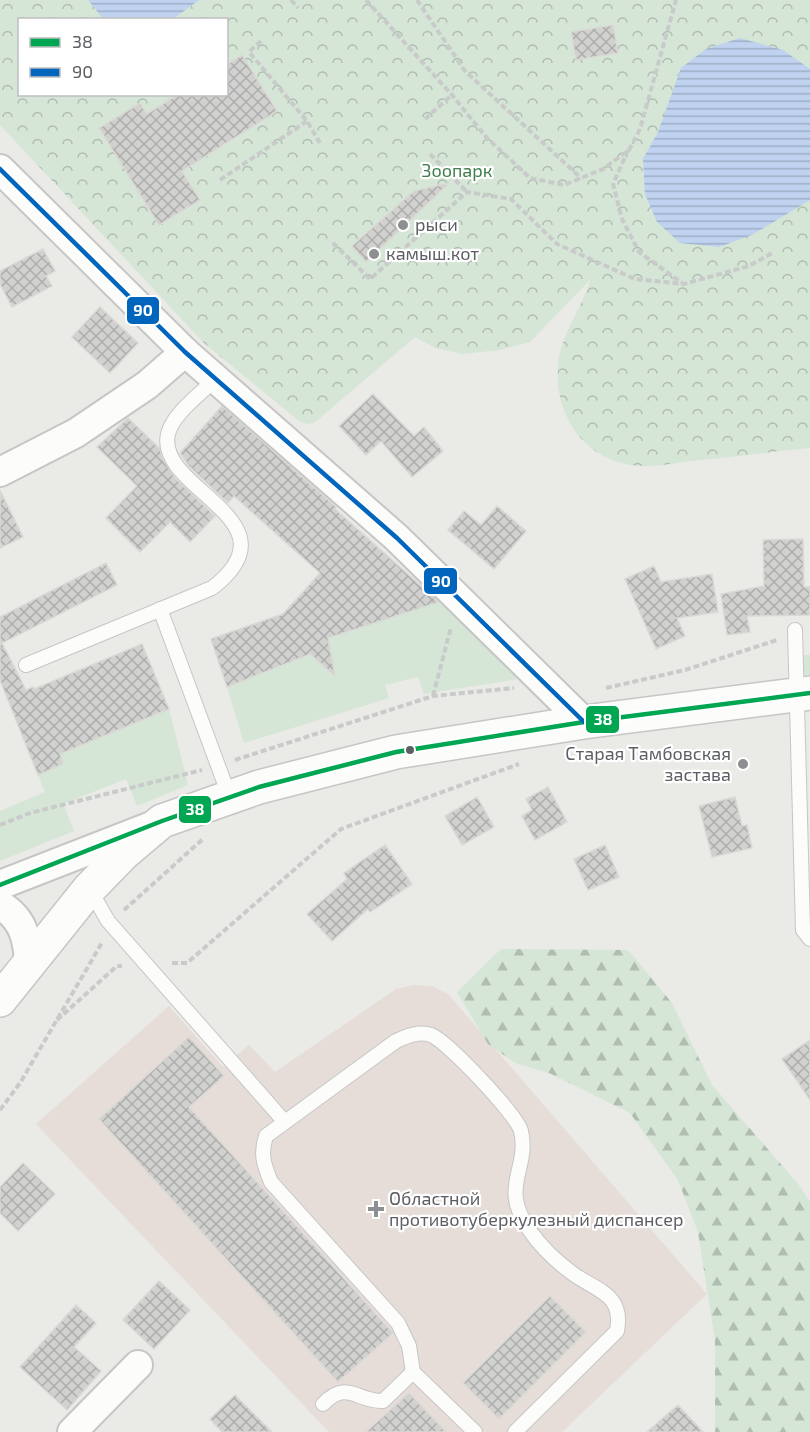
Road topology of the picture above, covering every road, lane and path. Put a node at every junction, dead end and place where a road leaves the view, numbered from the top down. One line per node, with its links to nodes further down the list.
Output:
1 (291, 0): 5 (path)
2 (366, 0): 7 (path)
3 (417, 0): 14 (path)
4 (676, 0): 11 (path)
5 (298, 8)
6 (261, 41): 9 (path)
7 (452, 94): 8 (path); 14 (path)
8 (424, 119)
9 (307, 121): 10 (path); 15 (path)
10 (321, 145)
11 (628, 150): 14 (path); 19 (path)
12 (430, 154): 16 (path)
13 (0, 170): 20 (street)
14 (581, 178)
15 (220, 180)
16 (467, 192): 17 (path); 19 (path)
17 (333, 243)
18 (774, 252): 19 (path)
19 (684, 284)
20 (184, 352): 21 (street); 22 (street)
21 (215, 379): 23 (street); 24 (lane)
22 (0, 472)
23 (458, 598): 30 (path); 31 (street)
24 (160, 609): 26 (lane); 34 (lane)
25 (795, 630): 28 (path); 29 (lane)
26 (26, 665)
27 (518, 688): 30 (path)
28 (597, 690)
29 (803, 693): 31 (main road); 32 (lane)
30 (433, 696): 34 (path)
31 (584, 722): 35 (main road)
32 (804, 741): 41 (lane)
33 (530, 760): 43 (path)
34 (218, 765): 35 (lane); 37 (path)
35 (230, 798): 36 (main road)
36 (162, 821): 38 (street); 39 (main road)
37 (0, 825)
38 (0, 885)
39 (89, 889): 42 (main road); 43 (lane)
40 (0, 905): 42 (street)
41 (810, 939)
42 (29, 964): 44 (main road)
43 (146, 964): 45 (path); 46 (lane)
44 (0, 1000)
45 (57, 1020)
46 (284, 1121): 48 (lane); 52 (lane)
47 (138, 1365): 50 (street)
48 (413, 1372): 49 (lane); 51 (lane)
49 (323, 1404)
50 (72, 1432)
51 (475, 1432)
52 (515, 1432)

